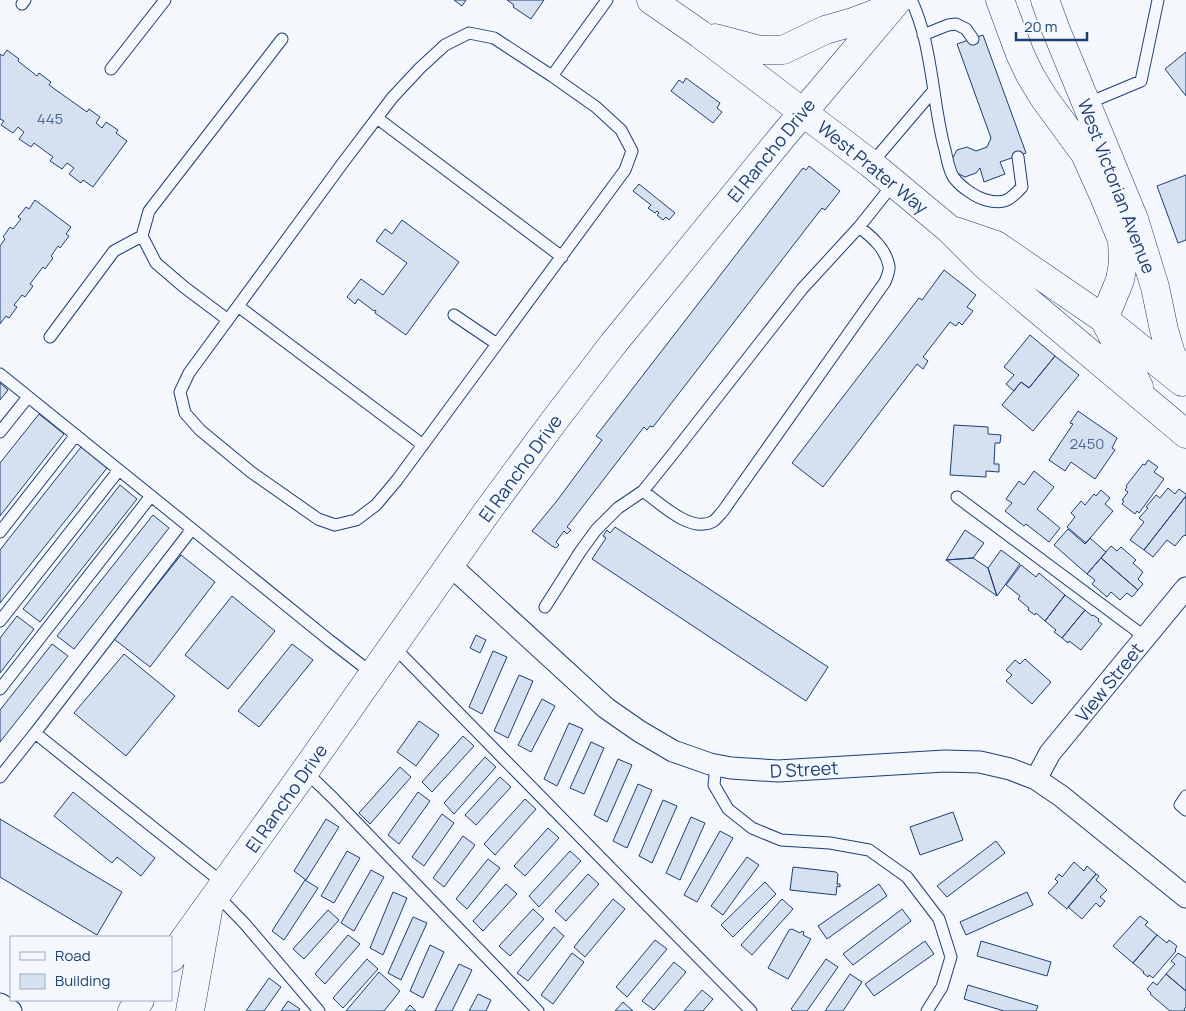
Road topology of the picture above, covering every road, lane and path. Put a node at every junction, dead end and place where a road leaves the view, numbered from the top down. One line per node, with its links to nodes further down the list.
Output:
1 (165, 0): 14 (lane)
2 (607, 0): 15 (lane)
3 (1000, 0): 29 (main road, West Victorian Avenue)
4 (1045, 0): 9 (main road, West Victorian Avenue)
5 (1060, 0): 9 (main road)
6 (1158, 0): 17 (lane)
7 (653, 1): 10 (main road, West Prater Way)
8 (900, 2): 10 (main road); 11 (lane); 18 (main road, El Rancho Drive)
9 (1056, 30): 17 (main road, West Victorian Avenue)
10 (700, 34): 18 (main road, West Prater Way)
11 (923, 35): 13 (lane); 16 (lane)
12 (282, 39): 25 (lane)
13 (973, 40)
14 (111, 69)
15 (552, 76): 19 (lane); 26 (lane)
16 (934, 90): 20 (lane); 21 (lane)
17 (1086, 104): 33 (main road, West Victorian Avenue)
18 (803, 111): 21 (main road, West Prater Way); 48 (main road, El Rancho Drive)
19 (377, 118): 26 (lane); 27 (lane)
20 (1018, 157)
21 (871, 164): 22 (main road, West Prater Way)
22 (894, 183): 23 (lane); 24 (main road, West Prater Way)
23 (859, 226): 43 (lane); 43 (lane)
24 (949, 229): 29 (main road, West Prater Way); 37 (main road, West Prater Way)
25 (142, 236): 30 (lane); 31 (lane)
26 (562, 257): 32 (lane)
27 (238, 306): 30 (lane); 41 (lane)
28 (454, 315): 32 (lane)
29 (1104, 319): 35 (main road, West Prater Way); 37 (main road)
30 (228, 320): 41 (lane)
31 (50, 337)
32 (497, 344): 41 (lane)
33 (1186, 370)
34 (0, 374): 36 (lane)
35 (1186, 385)
36 (28, 397): 38 (lane); 40 (lane)
37 (1145, 400): 39 (main road, West Prater Way)
38 (0, 432)
39 (1186, 434)
40 (76, 435): 42 (lane); 47 (lane)
41 (423, 445)
42 (119, 470): 44 (lane); 51 (lane)
43 (643, 491): 50 (lane)
44 (151, 496): 46 (lane); 55 (lane)
45 (957, 497): 52 (lane)
46 (192, 529): 54 (lane); 56 (lane)
47 (0, 532)
48 (450, 565): 53 (main road, El Rancho Drive); 57 (street, D Street)
49 (1186, 588): 52 (street, View Street)
50 (545, 607)
51 (0, 621)
52 (1145, 637): 60 (street, View Street)
53 (393, 646): 54 (main road, El Rancho Drive); 71 (lane)
54 (373, 674): 58 (main road, El Rancho Drive)
55 (0, 689)
56 (35, 733): 59 (lane); 63 (lane)
57 (716, 765): 60 (street, D Street); 72 (lane)
58 (305, 771): 63 (main road, El Rancho Drive); 70 (lane)
59 (0, 777)
60 (1036, 779): 64 (street, D Street)
61 (1186, 796): 62 (lane)
62 (1186, 810)
63 (217, 895): 65 (main road, El Rancho Drive); 68 (main road); 69 (lane)
64 (1186, 897)
65 (172, 957)
66 (0, 1004): 67 (street)
67 (11, 1011)
68 (190, 1011)
69 (319, 1011)
70 (538, 1011)
71 (751, 1011)
72 (927, 1011)

